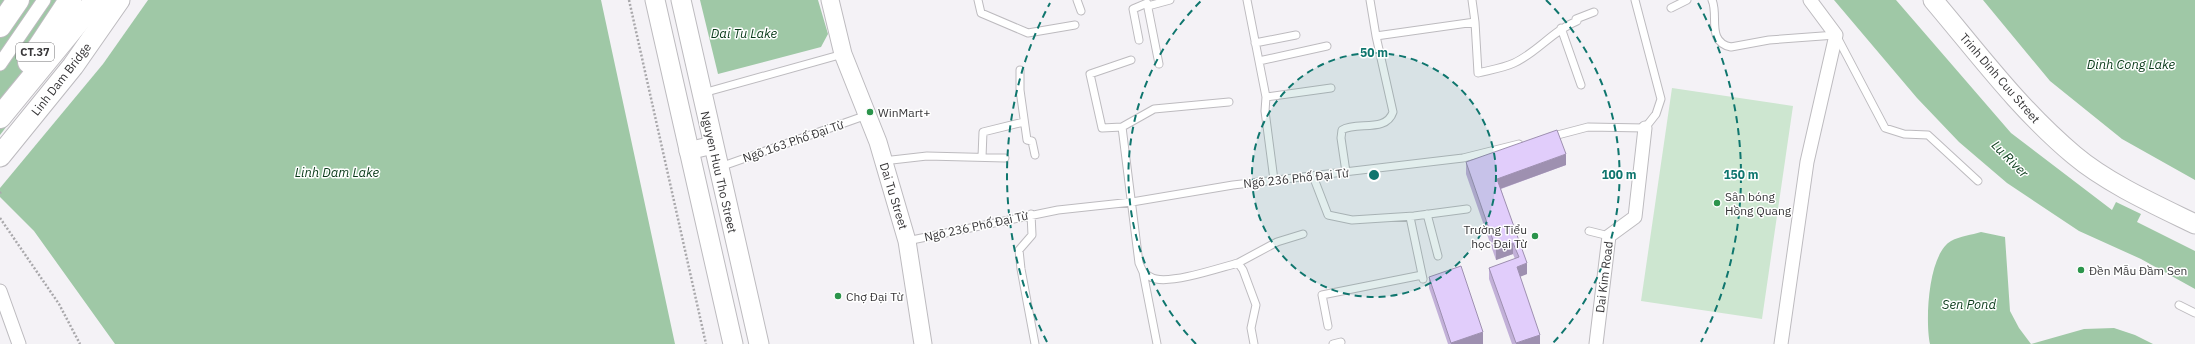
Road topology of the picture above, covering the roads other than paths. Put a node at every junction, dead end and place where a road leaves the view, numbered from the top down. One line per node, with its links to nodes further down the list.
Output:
1 (4, 0): 22 (highway)
2 (18, 0): 28 (highway)
3 (44, 0): 39 (street)
4 (70, 0): 47 (highway, CT.37)
5 (96, 0): 49 (highway)
6 (119, 0): 58 (main road, Linh Dam Bridge)
7 (655, 0): 56 (main road, Nguyen Huu Tho Street)
8 (681, 0): 44 (main road, Nguyen Huu Tho Street)
9 (830, 0): 36 (street, Dai Tu Street)
10 (978, 0): 27 (lane)
11 (1077, 0): 24 (lane)
12 (1170, 0): 21 (lane)
13 (1246, 0): 34 (lane)
14 (1370, 0): 32 (lane)
15 (1472, 0): 26 (lane)
16 (1635, 0): 52 (lane)
17 (1687, 0): 23 (lane)
18 (1712, 0): 31 (lane)
19 (1810, 0): 31 (street)
20 (1933, 0): 72 (main road, Trinh Dinh Cuu Street)
21 (1148, 6): 33 (lane); 40 (lane)
22 (0, 7)
23 (1671, 8)
24 (1081, 11)
25 (1594, 12): 29 (lane)
26 (1475, 22): 29 (lane); 32 (lane)
27 (1075, 25)
28 (0, 26)
29 (1561, 28): 42 (lane)
30 (1296, 35): 34 (lane)
31 (1836, 35): 66 (lane); 94 (street)
32 (1376, 36): 63 (lane)
33 (1139, 40)
34 (1255, 43): 38 (lane)
35 (1327, 46): 38 (lane)
36 (843, 54): 44 (lane); 48 (street, Dai Tu Street)
37 (1131, 60): 51 (lane)
38 (1259, 61): 45 (lane)
39 (0, 64)
40 (1160, 64)
41 (1020, 70): 50 (lane)
42 (1581, 85)
43 (1331, 88): 45 (lane)
44 (701, 94): 55 (main road, Nguyen Huu Tho Street)
45 (1266, 96): 65 (lane)
46 (1229, 102): 51 (lane)
47 (0, 105)
48 (868, 114): 61 (street, Dai Tu Street); 62 (lane, Ngõ 163 Phố Đại Từ)
49 (0, 117)
50 (1024, 122): 57 (lane); 59 (lane)
51 (1122, 127): 67 (lane)
52 (1645, 128): 53 (lane); 75 (street, Dai Kim Road)
53 (1544, 138)
54 (1529, 142): 63 (lane, Ngõ 236 Phố Đại Từ)
55 (713, 145): 56 (street); 62 (main road, Nguyen Huu Tho Street)
56 (688, 151): 86 (main road, Nguyen Huu Tho Street)
57 (1035, 155)
58 (0, 156)
59 (982, 157): 60 (lane); 61 (lane)
60 (1005, 158)
61 (883, 161): 76 (street, Dai Tu Street)
62 (718, 168): 87 (main road, Nguyen Huu Tho Street)
63 (1346, 172): 64 (lane, Ngõ 236 Phố Đại Từ)
64 (1313, 176): 65 (lane, Ngõ 236 Phố Đại Từ); 71 (lane)
65 (1274, 180): 67 (lane, Ngõ 236 Phố Đại Từ)
66 (1978, 181)
67 (1132, 202): 69 (lane, Ngõ 236 Phố Đại Từ); 79 (lane)
68 (1467, 209): 70 (lane)
69 (1031, 214): 76 (lane, Ngõ 236 Phố Đại Từ); 89 (lane)
70 (1427, 214): 71 (lane); 77 (lane)
71 (1410, 217): 83 (lane)
72 (2195, 224)
73 (1589, 231): 75 (lane)
74 (1303, 234): 78 (lane)
75 (1609, 236): 93 (street, Dai Kim Road)
76 (907, 241): 88 (street, Dai Tu Street)
77 (1438, 256)
78 (1238, 262): 79 (lane); 91 (lane)
79 (1143, 272): 90 (lane)
80 (0, 291): 85 (street)
81 (2179, 305): 82 (lane)
82 (2195, 314)
83 (1328, 326)
84 (1341, 342): 92 (lane)
85 (19, 344)
86 (733, 344)
87 (759, 344)
88 (923, 344)
89 (1035, 344)
90 (1157, 344)
91 (1254, 344)
92 (1333, 344)
93 (1596, 344)
94 (1781, 344)

